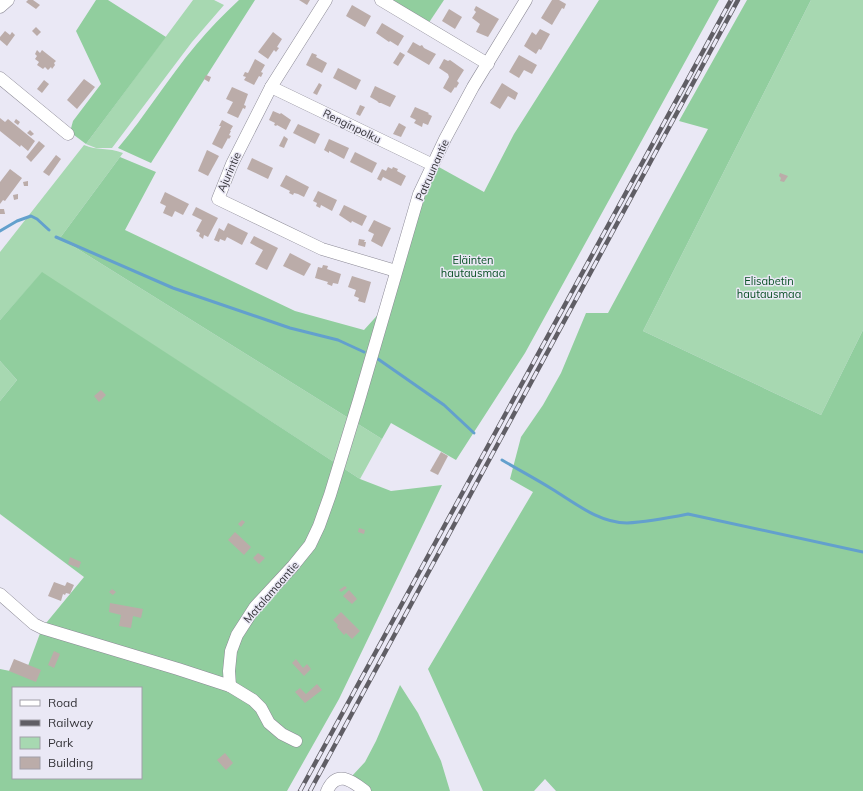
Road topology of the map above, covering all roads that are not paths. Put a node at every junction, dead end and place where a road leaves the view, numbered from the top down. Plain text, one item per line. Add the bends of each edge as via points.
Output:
1 (8, 0) edge
2 (326, 0) edge
3 (382, 0) edge
4 (526, 0) edge
5 (0, 7) edge
6 (488, 64) junction
7 (0, 78) edge
8 (271, 87) junction
9 (68, 134) dead end
10 (433, 165) junction
11 (396, 271) junction
12 (359, 400) joint
13 (0, 594) edge
14 (230, 686) junction
15 (296, 741) dead end
16 (327, 791) edge
17 (365, 791) edge

1 - 5 street
2 - 8 street, Ajurintie
3 - 6 street
4 - 6 street, Patruunantie
6 - 10 street, Patruunantie
7 - 9 street
8 - 10 street, Renginpolku
8 - 11 street, Ajurintie via 232,164 218,198 322,249
10 - 11 street, Patruunantie via 419,194
11 - 12 street, Patruunantie
12 - 14 street, Matalamaantie via 319,526 310,545 255,607 237,635 231,651
13 - 14 street via 42,628
14 - 15 street via 253,700 269,723
16 - 17 street via 337,780 345,778

